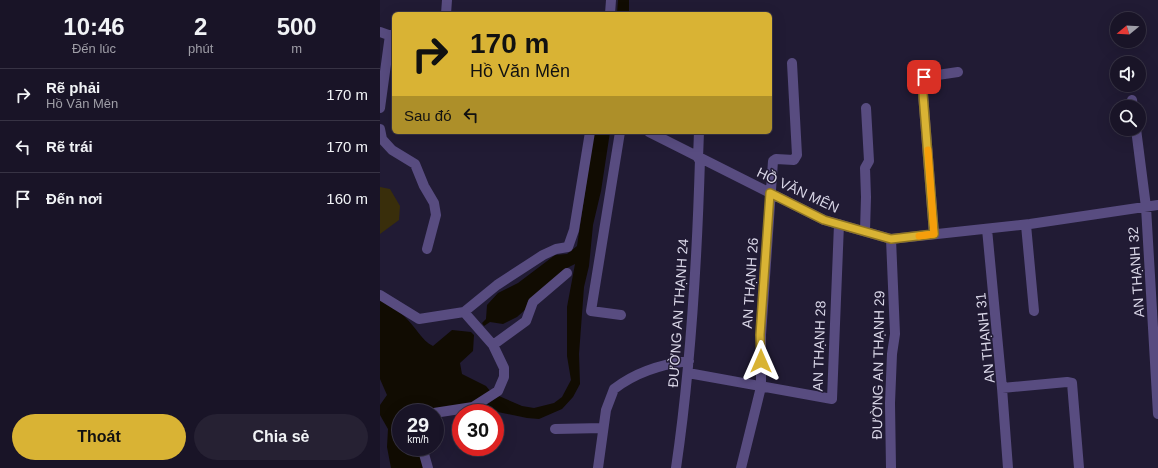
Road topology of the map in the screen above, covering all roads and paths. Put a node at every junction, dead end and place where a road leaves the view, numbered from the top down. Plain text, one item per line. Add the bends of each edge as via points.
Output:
1 (447, 0) edge
2 (611, 0) edge
3 (446, 12) edge
4 (610, 12) edge
5 (380, 32) edge
6 (392, 36) edge
7 (792, 63) dead end
8 (958, 72) dead end
9 (380, 108) edge
10 (866, 108) dead end
11 (380, 129) edge
12 (590, 134) edge
13 (620, 134) edge
14 (653, 134) edge
15 (699, 134) edge
16 (1137, 136) edge
17 (699, 158) junction
18 (770, 193) junction
19 (1158, 205) edge
20 (1146, 207) junction
21 (839, 224) junction
22 (1026, 225) junction
23 (987, 229) junction
24 (864, 231) junction
25 (934, 234) junction
26 (891, 239) junction
27 (427, 249) dead end
28 (567, 273) dead end
29 (380, 295) edge
30 (1034, 311) dead end
31 (464, 312) junction
32 (621, 315) dead end
33 (493, 345) junction
34 (689, 361) junction
35 (688, 373) junction
36 (761, 387) junction
37 (1002, 388) junction
38 (444, 411) edge
39 (1158, 414) edge
40 (603, 428) junction
41 (555, 429) dead end
42 (425, 456) edge
43 (428, 468) edge
44 (598, 468) edge
45 (676, 468) edge
46 (740, 468) edge
47 (891, 468) edge
48 (1008, 468) edge
49 (1080, 468) edge

1 - 3 street
2 - 4 street
5 - 6 street
6 - 9 street
7 - 18 street, AN THẠNH 26 via 797,155 794,160 773,161
8 - 25 street via 924,77 922,81
10 - 24 street via 869,161 864,168
11 - 27 street via 382,139 392,150 415,164 434,203 436,215
12 - 31 street via 574,230 568,247 556,248 543,255 497,284
13 - 32 street via 591,312
14 - 17 street, HỒ VĂN MÊN
15 - 17 street, ĐƯỜNG AN THẠNH 24
16 - 20 street, AN THẠNH 32
17 - 18 street, HỒ VĂN MÊN
17 - 34 street, ĐƯỜNG AN THẠNH 24 via 697,263
18 - 21 street, HỒ VĂN MÊN via 824,220
18 - 36 street, AN THẠNH 26 via 760,335
19 - 20 street, HỒ VĂN MÊN
20 - 22 street, HỒ VĂN MÊN
20 - 39 street, AN THẠNH 32
21 - 24 street, HỒ VĂN MÊN
21 - 36 street, AN THẠNH 28 via 832,399
22 - 23 street, HỒ VĂN MÊN
22 - 30 street
23 - 25 street, HỒ VĂN MÊN
23 - 37 street, AN THẠNH 31
24 - 26 street, HỒ VĂN MÊN
25 - 26 street, HỒ VĂN MÊN
26 - 47 street, ĐƯỜNG AN THẠNH 29 via 895,334 890,403
28 - 33 street via 534,302 526,320
29 - 31 street via 419,319
31 - 33 street
33 - 38 street via 504,368 504,377 498,391 472,407
34 - 35 street, ĐƯỜNG AN THẠNH 24
34 - 40 street via 664,364 614,389
35 - 36 street
35 - 45 street, ĐƯỜNG AN THẠNH 24
36 - 46 street, AN THẠNH 26
37 - 48 street
37 - 49 street, AN THẠNH 31 via 1067,382 1072,384
40 - 41 street
40 - 44 street
42 - 43 street

